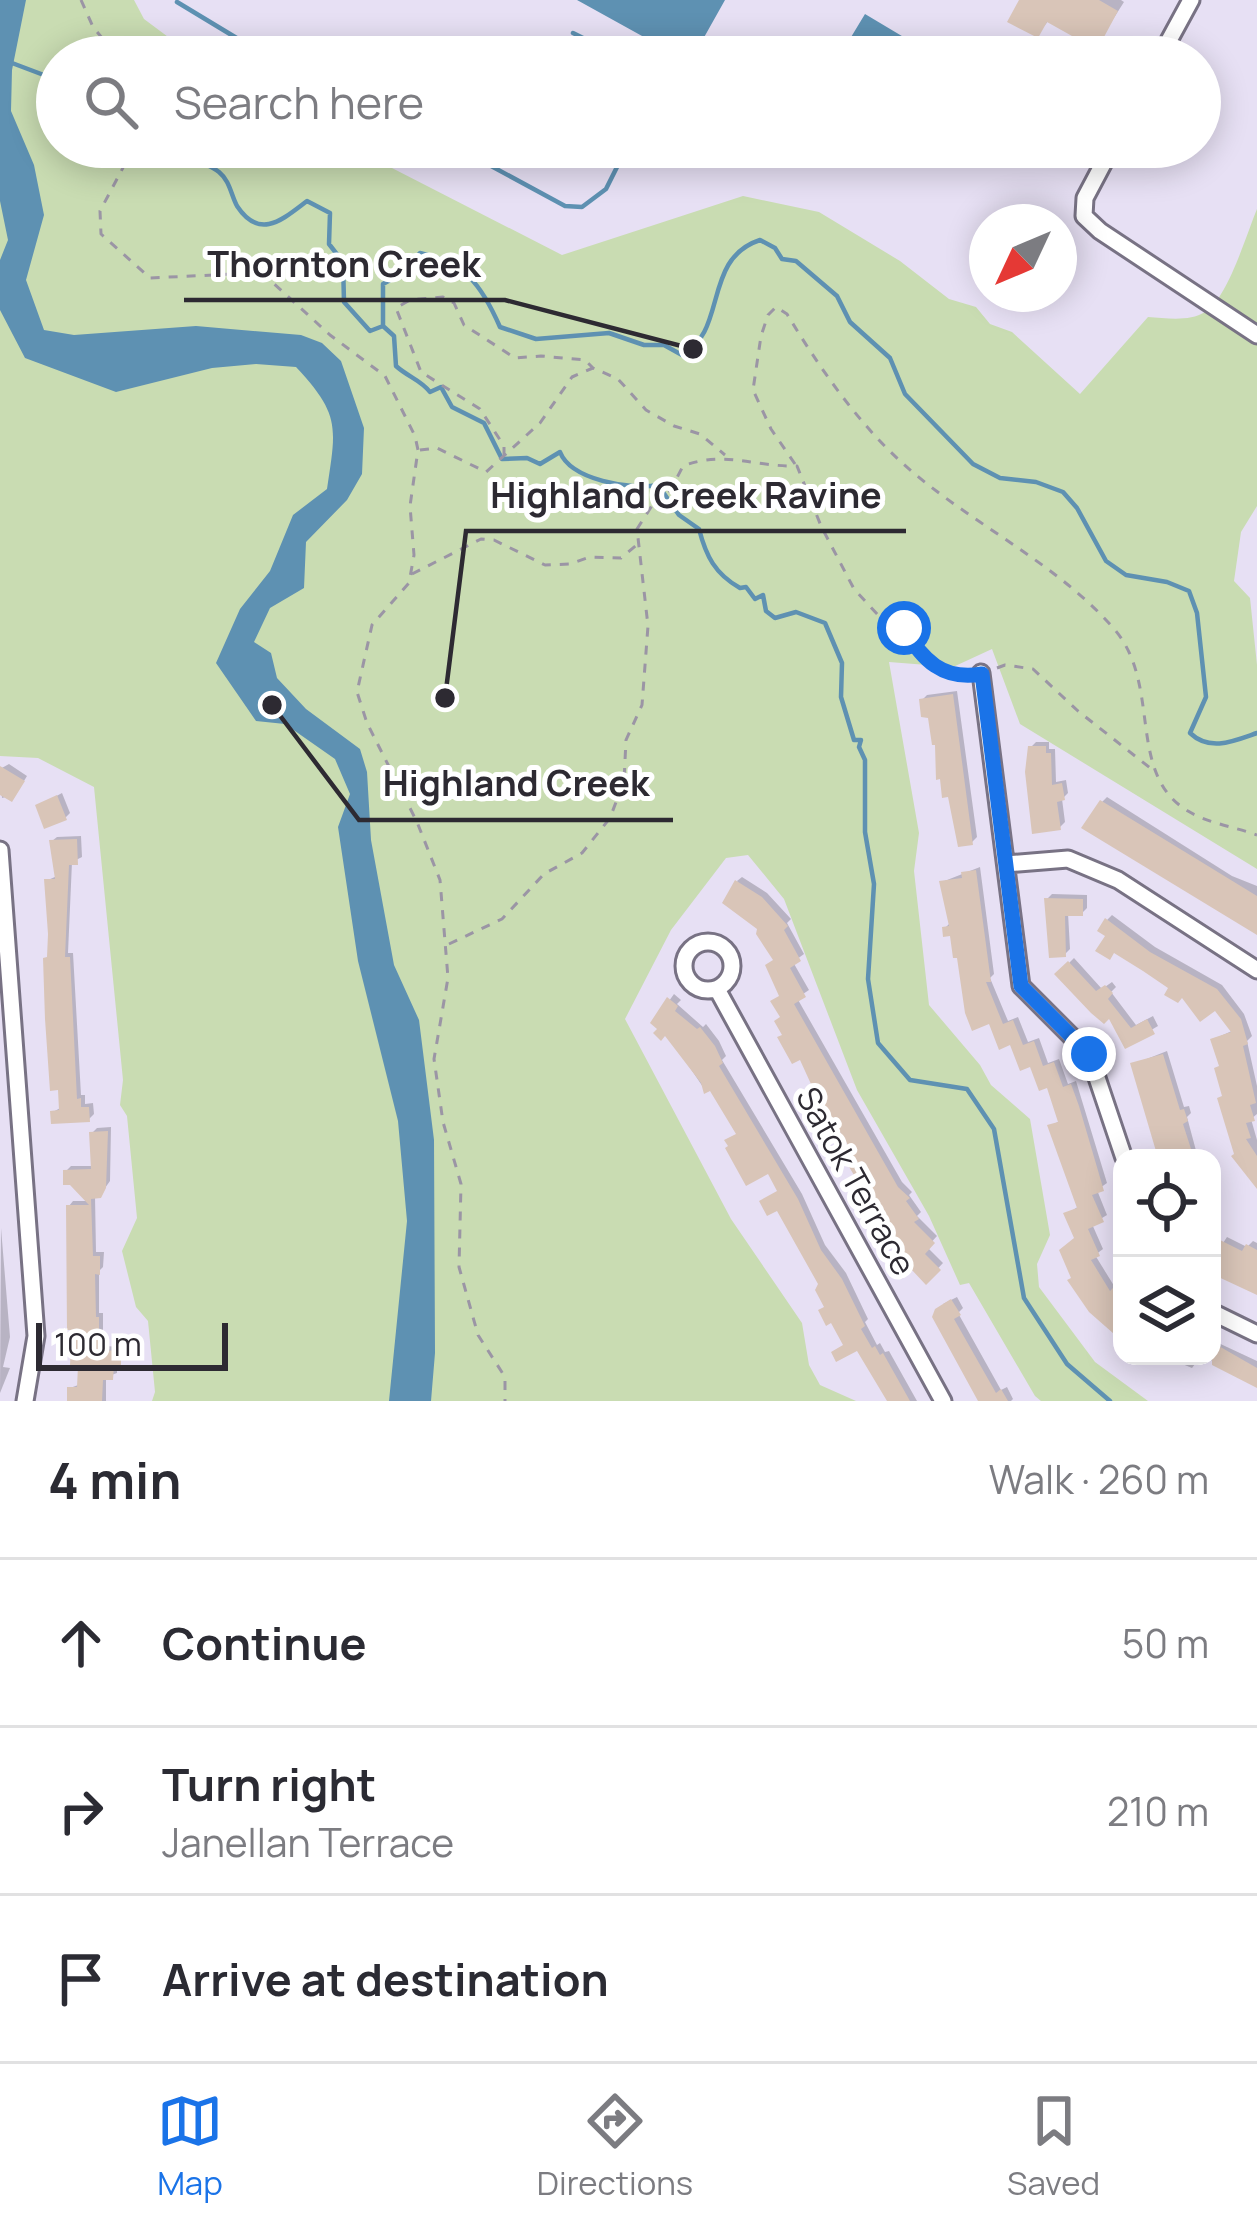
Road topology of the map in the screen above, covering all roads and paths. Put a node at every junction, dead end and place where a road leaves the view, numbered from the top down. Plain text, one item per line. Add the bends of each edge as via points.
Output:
1 (81, 0) edge
2 (1191, 0) edge
3 (100, 36) edge
4 (1171, 36) edge
5 (123, 168) edge
6 (1101, 168) edge
7 (1257, 335) edge
8 (593, 368) junction
9 (418, 450) junction
10 (504, 456) junction
11 (726, 456) junction
12 (796, 466) junction
13 (639, 543) junction
14 (410, 574) junction
15 (982, 674) junction
16 (1154, 771) junction
17 (1257, 835) edge
18 (0, 850) edge
19 (1006, 864) junction
20 (448, 945) junction
21 (1257, 970) edge
22 (717, 989) dead end
23 (1121, 1149) edge
24 (1221, 1316) edge
25 (1257, 1334) edge
26 (26, 1401) edge
27 (505, 1401) edge
28 (943, 1401) edge

1 - 3 path
2 - 4 street
5 - 9 path via 100,211 100,233 150,278 234,274 279,286 385,376
6 - 7 street via 1084,216
8 - 10 path via 572,377
8 - 10 path via 585,360 515,358 464,325 443,297 396,308 421,372 480,409
8 - 11 path
9 - 10 path via 437,448 486,472
9 - 14 path
11 - 12 path
11 - 13 path via 683,466 637,529
12 - 15 path via 854,589 904,628 930,664 962,677
12 - 16 path via 753,390 761,336 776,307 899,460 1111,625 1141,679
13 - 14 path via 621,558 545,566 481,539
13 - 20 path via 649,626 642,705 610,818 582,853 544,874 502,919
14 - 20 path via 372,625 357,692 437,868
15 - 16 path via 1005,665 1033,669
15 - 19 street
16 - 17 path via 1189,812
18 - 26 street via 36,1336
19 - 21 street via 1068,859 1118,880
19 - 23 street via 1021,986 1089,1054
20 - 27 path via 434,1059 461,1184 458,1267 478,1335 505,1377
22 - 28 street, Satok Terrace
24 - 25 street

